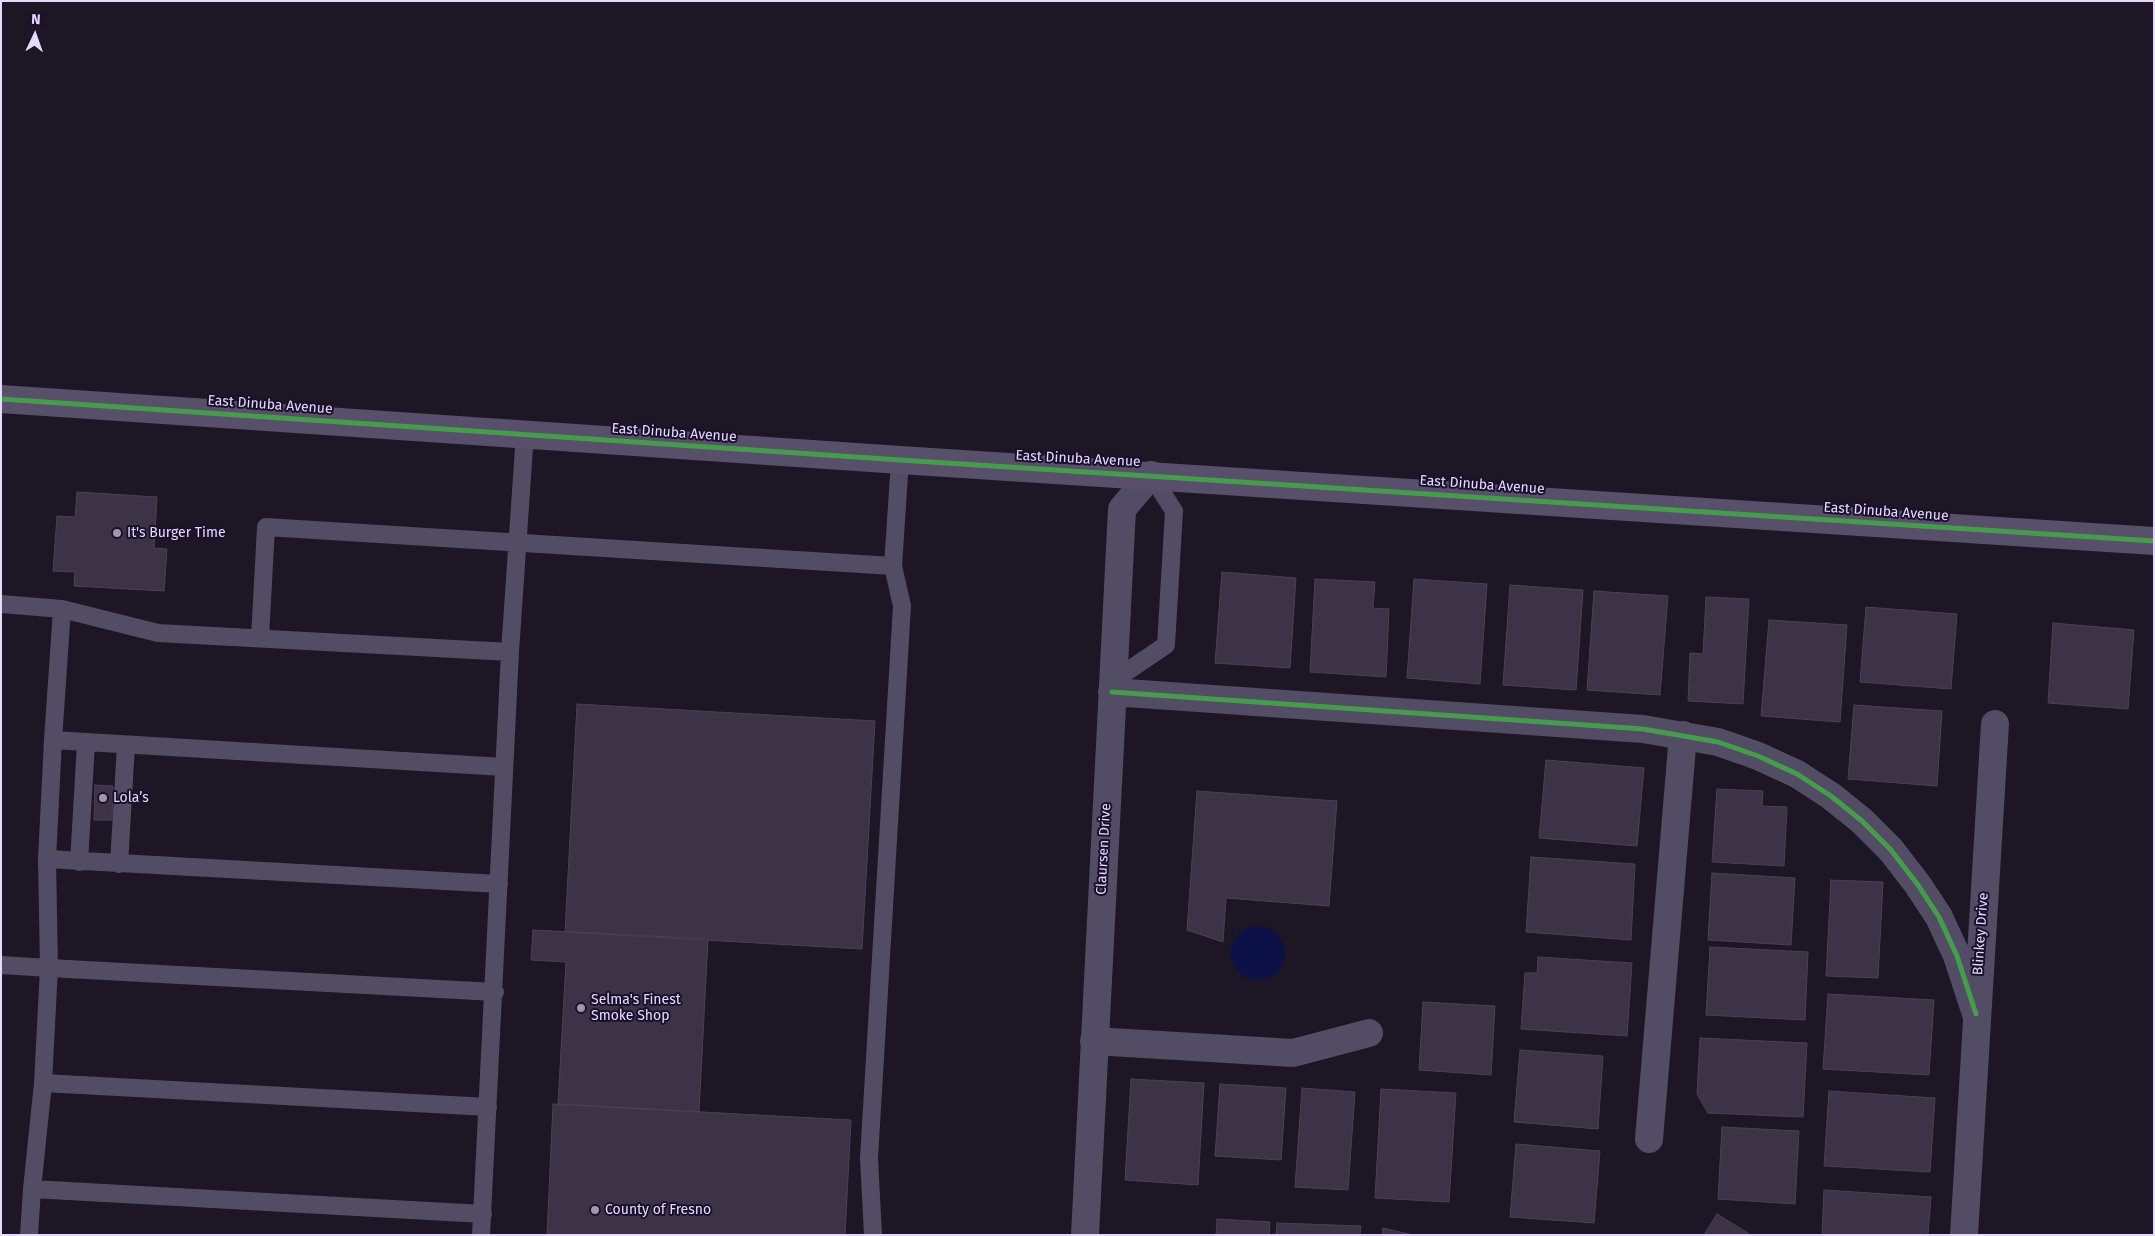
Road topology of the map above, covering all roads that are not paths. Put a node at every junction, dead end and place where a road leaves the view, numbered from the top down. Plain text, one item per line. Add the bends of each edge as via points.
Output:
1 (1, 399) edge
2 (525, 433) junction
3 (900, 460) junction
4 (1151, 475) junction
5 (2154, 541) edge
6 (518, 543) junction
7 (893, 566) junction
8 (1, 604) edge
9 (62, 608) junction
10 (260, 638) junction
11 (510, 652) junction
12 (1112, 687) junction
13 (1995, 724) dead end
14 (1683, 735) junction
15 (53, 740) junction
16 (86, 743) junction
17 (126, 745) junction
18 (504, 767) junction
19 (47, 859) junction
20 (79, 862) junction
21 (119, 864) junction
22 (499, 884) junction
23 (1, 965) edge
24 (49, 968) junction
25 (495, 992) junction
26 (1976, 1014) junction
27 (1369, 1033) dead end
28 (1094, 1041) junction
29 (43, 1083) junction
30 (488, 1107) junction
31 (1649, 1139) dead end
32 (32, 1189) junction
33 (483, 1214) junction
34 (29, 1235) edge
35 (481, 1235) edge
36 (873, 1235) edge
37 (1085, 1235) edge
38 (1964, 1235) edge

1 - 2 street, East Dinuba Avenue
2 - 3 street, East Dinuba Avenue
2 - 6 lane
3 - 4 street, East Dinuba Avenue
3 - 7 lane
4 - 5 street, East Dinuba Avenue
4 - 12 street, Claursen Drive via 1122,509
4 - 12 lane via 1174,511 1166,645
6 - 7 lane
6 - 10 lane via 266,527
6 - 11 lane
7 - 36 lane via 902,606 869,1158
8 - 9 lane
9 - 10 lane via 158,634
9 - 15 lane
10 - 11 lane
11 - 18 lane
12 - 14 street via 1643,729
12 - 28 street, Claursen Drive
13 - 26 street, Blinkey Drive
14 - 26 street via 1726,745 1797,774 1862,821 1891,850 1939,918 1957,956
14 - 31 street
15 - 16 lane
15 - 19 lane
16 - 17 lane
16 - 20 lane
17 - 18 lane
17 - 21 lane
18 - 22 lane
19 - 20 lane
19 - 24 lane
20 - 21 lane
21 - 22 lane
22 - 25 lane
23 - 24 lane
24 - 25 lane
24 - 29 lane
25 - 30 lane
26 - 38 street, Blinkey Drive
27 - 28 street via 1294,1053
28 - 37 street, Claursen Drive
29 - 30 lane
29 - 32 lane
30 - 33 lane
32 - 33 lane
32 - 34 lane
33 - 35 lane

